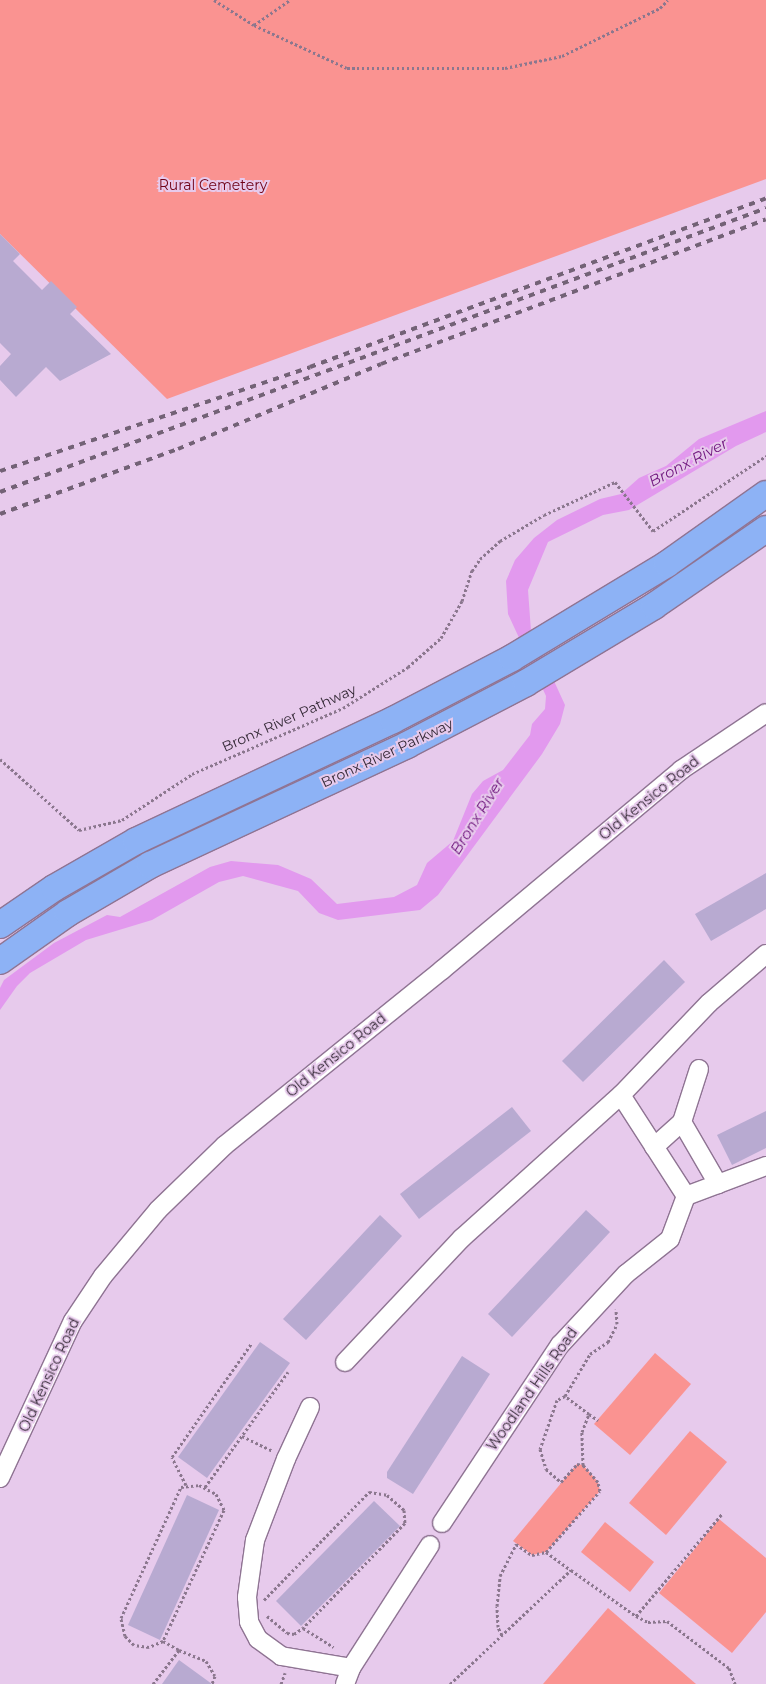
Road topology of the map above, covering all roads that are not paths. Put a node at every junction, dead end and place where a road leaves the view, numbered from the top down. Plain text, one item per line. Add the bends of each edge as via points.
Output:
1 (766, 494) edge
2 (766, 529) edge
3 (766, 713) edge
4 (0, 925) edge
5 (766, 954) edge
6 (0, 961) edge
7 (699, 1069) dead end
8 (621, 1095) junction
9 (682, 1122) junction
10 (654, 1147) junction
11 (766, 1166) edge
12 (718, 1184) junction
13 (686, 1196) junction
14 (345, 1362) dead end
15 (310, 1407) dead end
16 (0, 1478) edge
17 (442, 1523) dead end
18 (430, 1545) dead end
19 (350, 1671) edge

1 - 4 highway, Bronx River Parkway via 673,559 512,658 394,720 136,841 54,888
2 - 6 highway, Bronx River Parkway via 654,606 526,683 407,745 157,862 68,913
3 - 16 street, Old Kensico Road via 681,770 442,970 224,1145 158,1210 103,1276 73,1321
5 - 8 street via 710,1003
7 - 9 street
8 - 10 street
8 - 14 street via 462,1238
9 - 10 street
9 - 12 street
10 - 13 street
11 - 12 street
12 - 13 street
13 - 17 street, Woodland Hills Road via 670,1239 604,1295 560,1345
15 - 19 street via 255,1540 247,1597 249,1622 258,1639 281,1656
18 - 19 street

